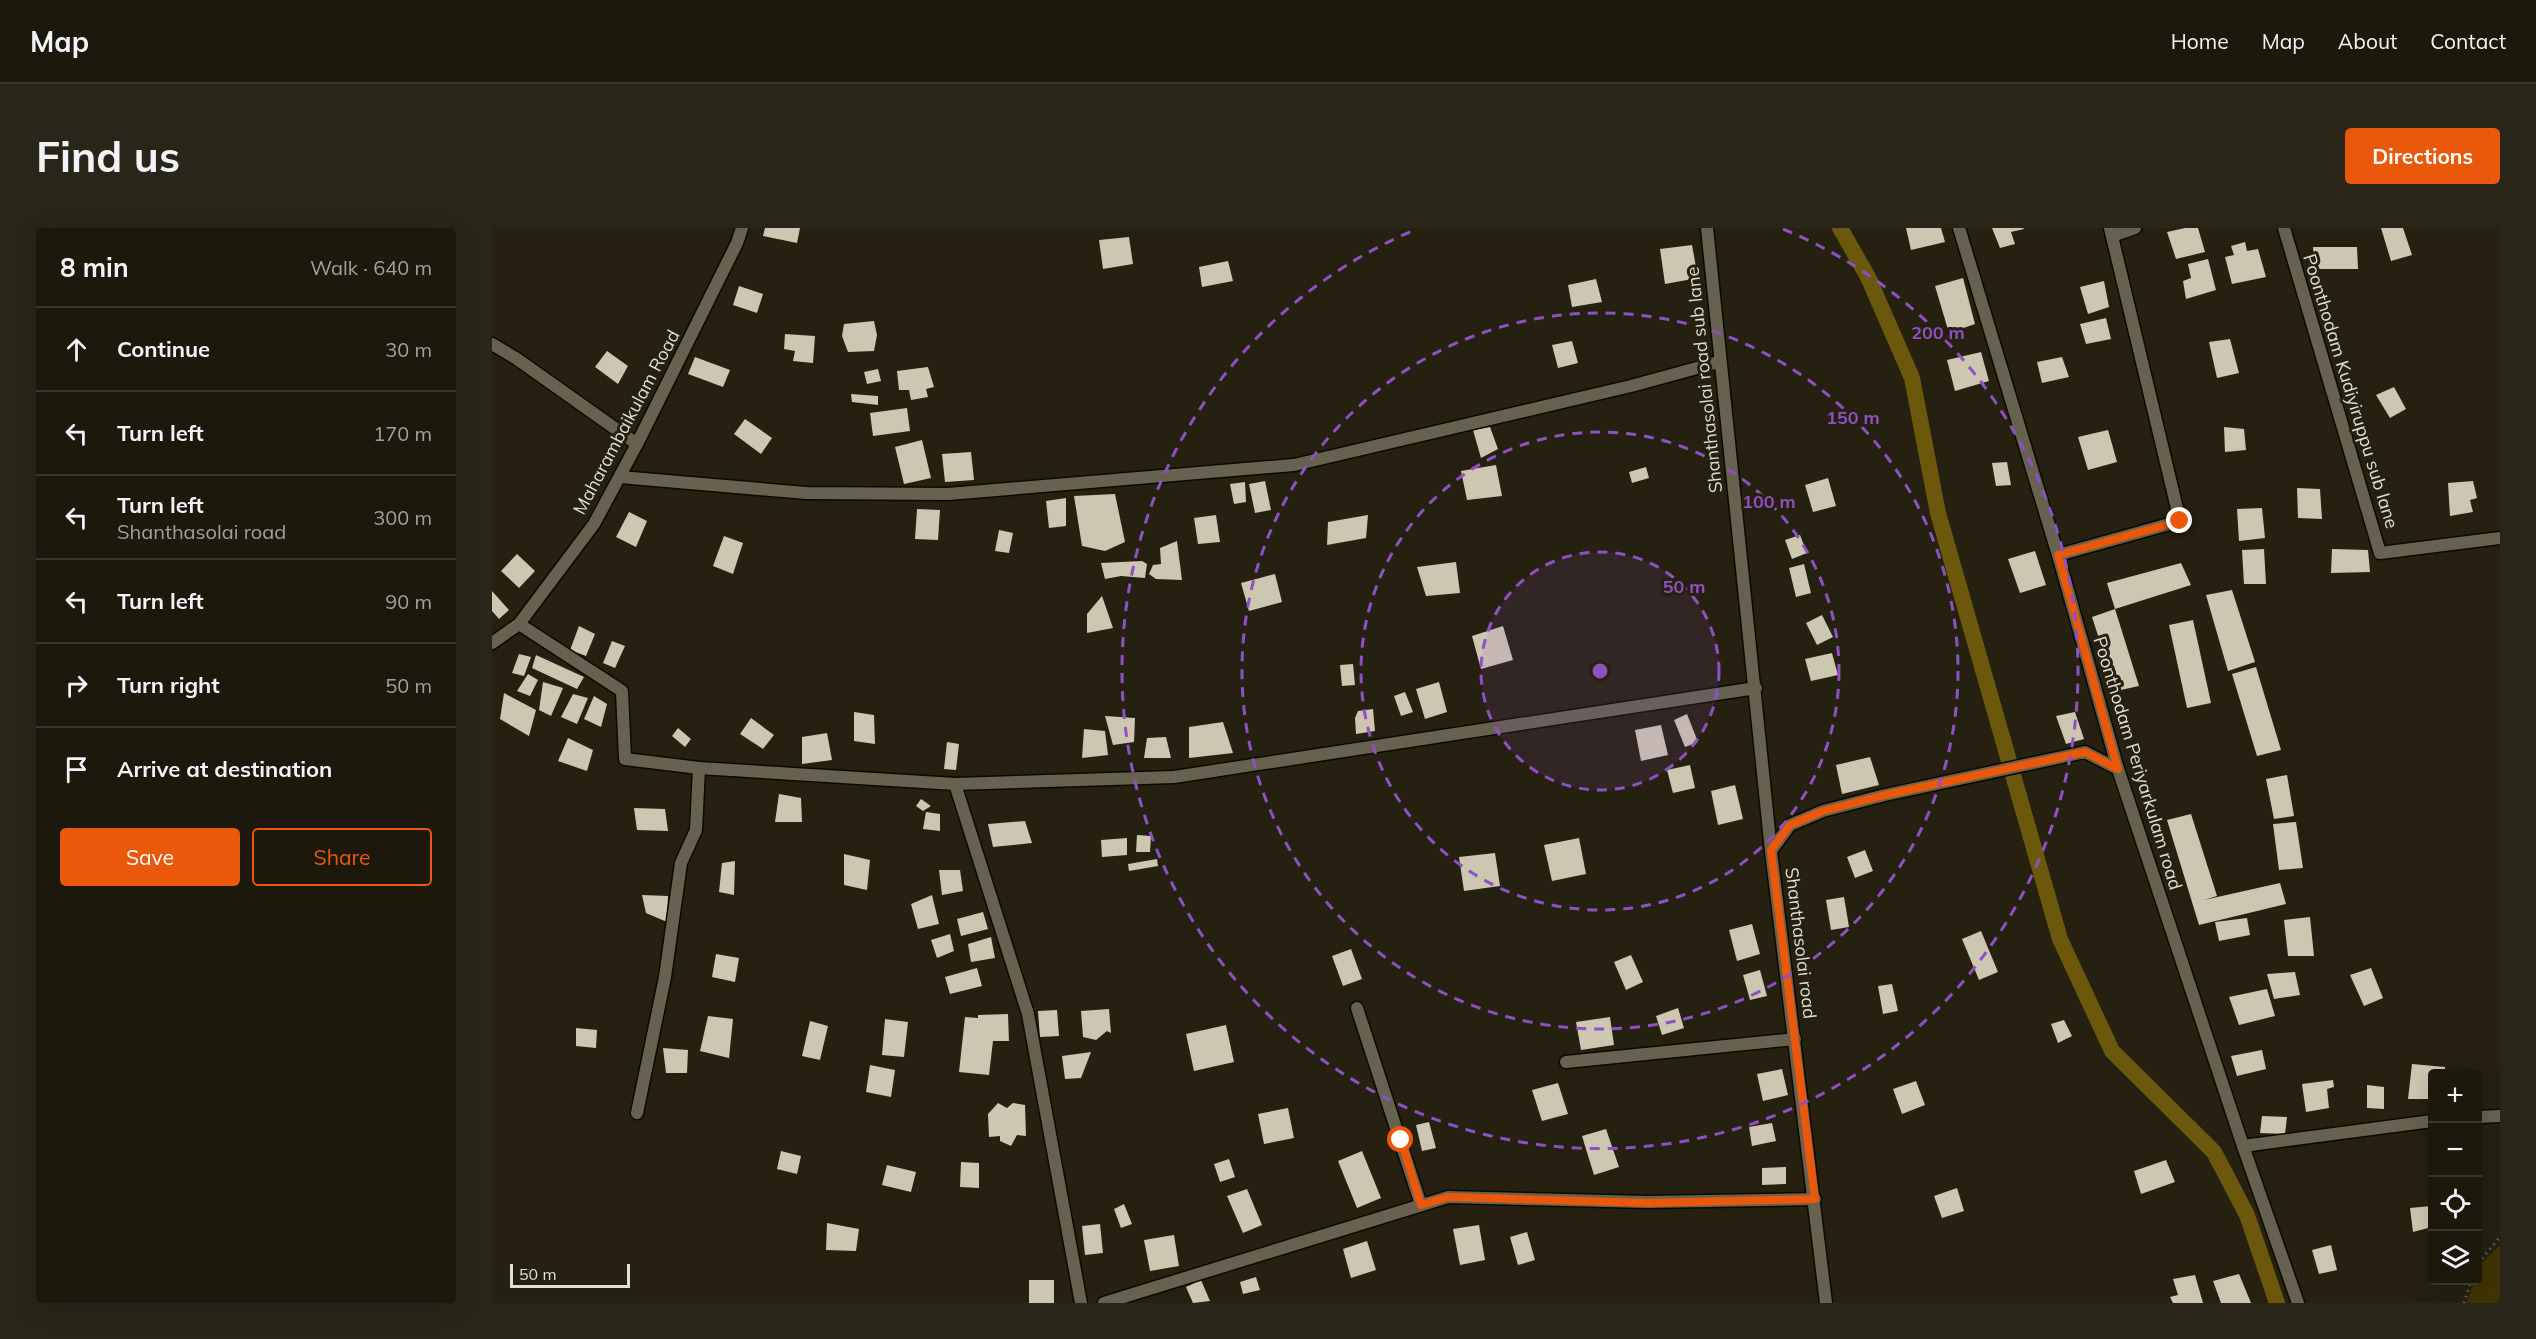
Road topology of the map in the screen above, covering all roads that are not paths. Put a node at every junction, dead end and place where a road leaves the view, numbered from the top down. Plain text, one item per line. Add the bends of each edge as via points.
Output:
1 (742, 228) edge
2 (1707, 228) edge
3 (1959, 228) edge
4 (2135, 228) edge
5 (2284, 228) edge
6 (2111, 232) edge
7 (492, 344) edge
8 (1719, 362) junction
9 (637, 444) junction
10 (620, 477) junction
11 (2500, 538) edge
12 (2058, 555) junction
13 (519, 624) junction
14 (492, 643) edge
15 (1756, 687) junction
16 (699, 768) junction
17 (2118, 769) junction
18 (955, 783) junction
19 (1771, 850) junction
20 (1357, 1008) dead end
21 (1795, 1039) junction
22 (1566, 1062) dead end
23 (637, 1113) dead end
24 (2500, 1116) edge
25 (2482, 1117) edge
26 (2428, 1122) edge
27 (2243, 1146) junction
28 (1815, 1199) junction
29 (1421, 1205) junction
30 (1081, 1303) edge
31 (1104, 1303) edge
32 (1826, 1303) edge
33 (2298, 1303) edge

1 - 9 street, Maharambaikulam Road
2 - 8 street, Shanthasolai road sub lane
3 - 12 street, Poonthodam Periyarkulam road
4 - 6 street
5 - 11 street, Poonthodam Kudiyiruppu sub lane via 2380,553
6 - 12 street via 2180,521
7 - 9 street
8 - 10 street via 1294,465 948,494 806,493
8 - 15 street, Shanthasolai road sub lane
9 - 10 street, Maharambaikulam Road
10 - 13 street, Maharambaikulam Road via 594,524
12 - 17 street, Poonthodam Periyarkulam road
13 - 14 street, Maharambaikulam Road
13 - 16 street via 622,691 625,759
15 - 18 street via 1174,777
15 - 19 street, Shanthasolai road sub lane
16 - 18 street
16 - 23 street via 696,830 681,863 664,977
17 - 19 street, Shanthasolai road via 2085,752 2023,764 1823,811 1790,825
17 - 27 street, Poonthodam Periyarkulam road
18 - 30 street via 1028,1014
19 - 21 street, Shanthasolai road
20 - 29 street
21 - 22 street
21 - 28 street, Shanthasolai road
24 - 25 street
26 - 27 street
27 - 33 street, Poonthodam Periyarkulam road
28 - 29 street via 1648,1203 1448,1197
28 - 32 street, Shanthasolai road
29 - 31 street

